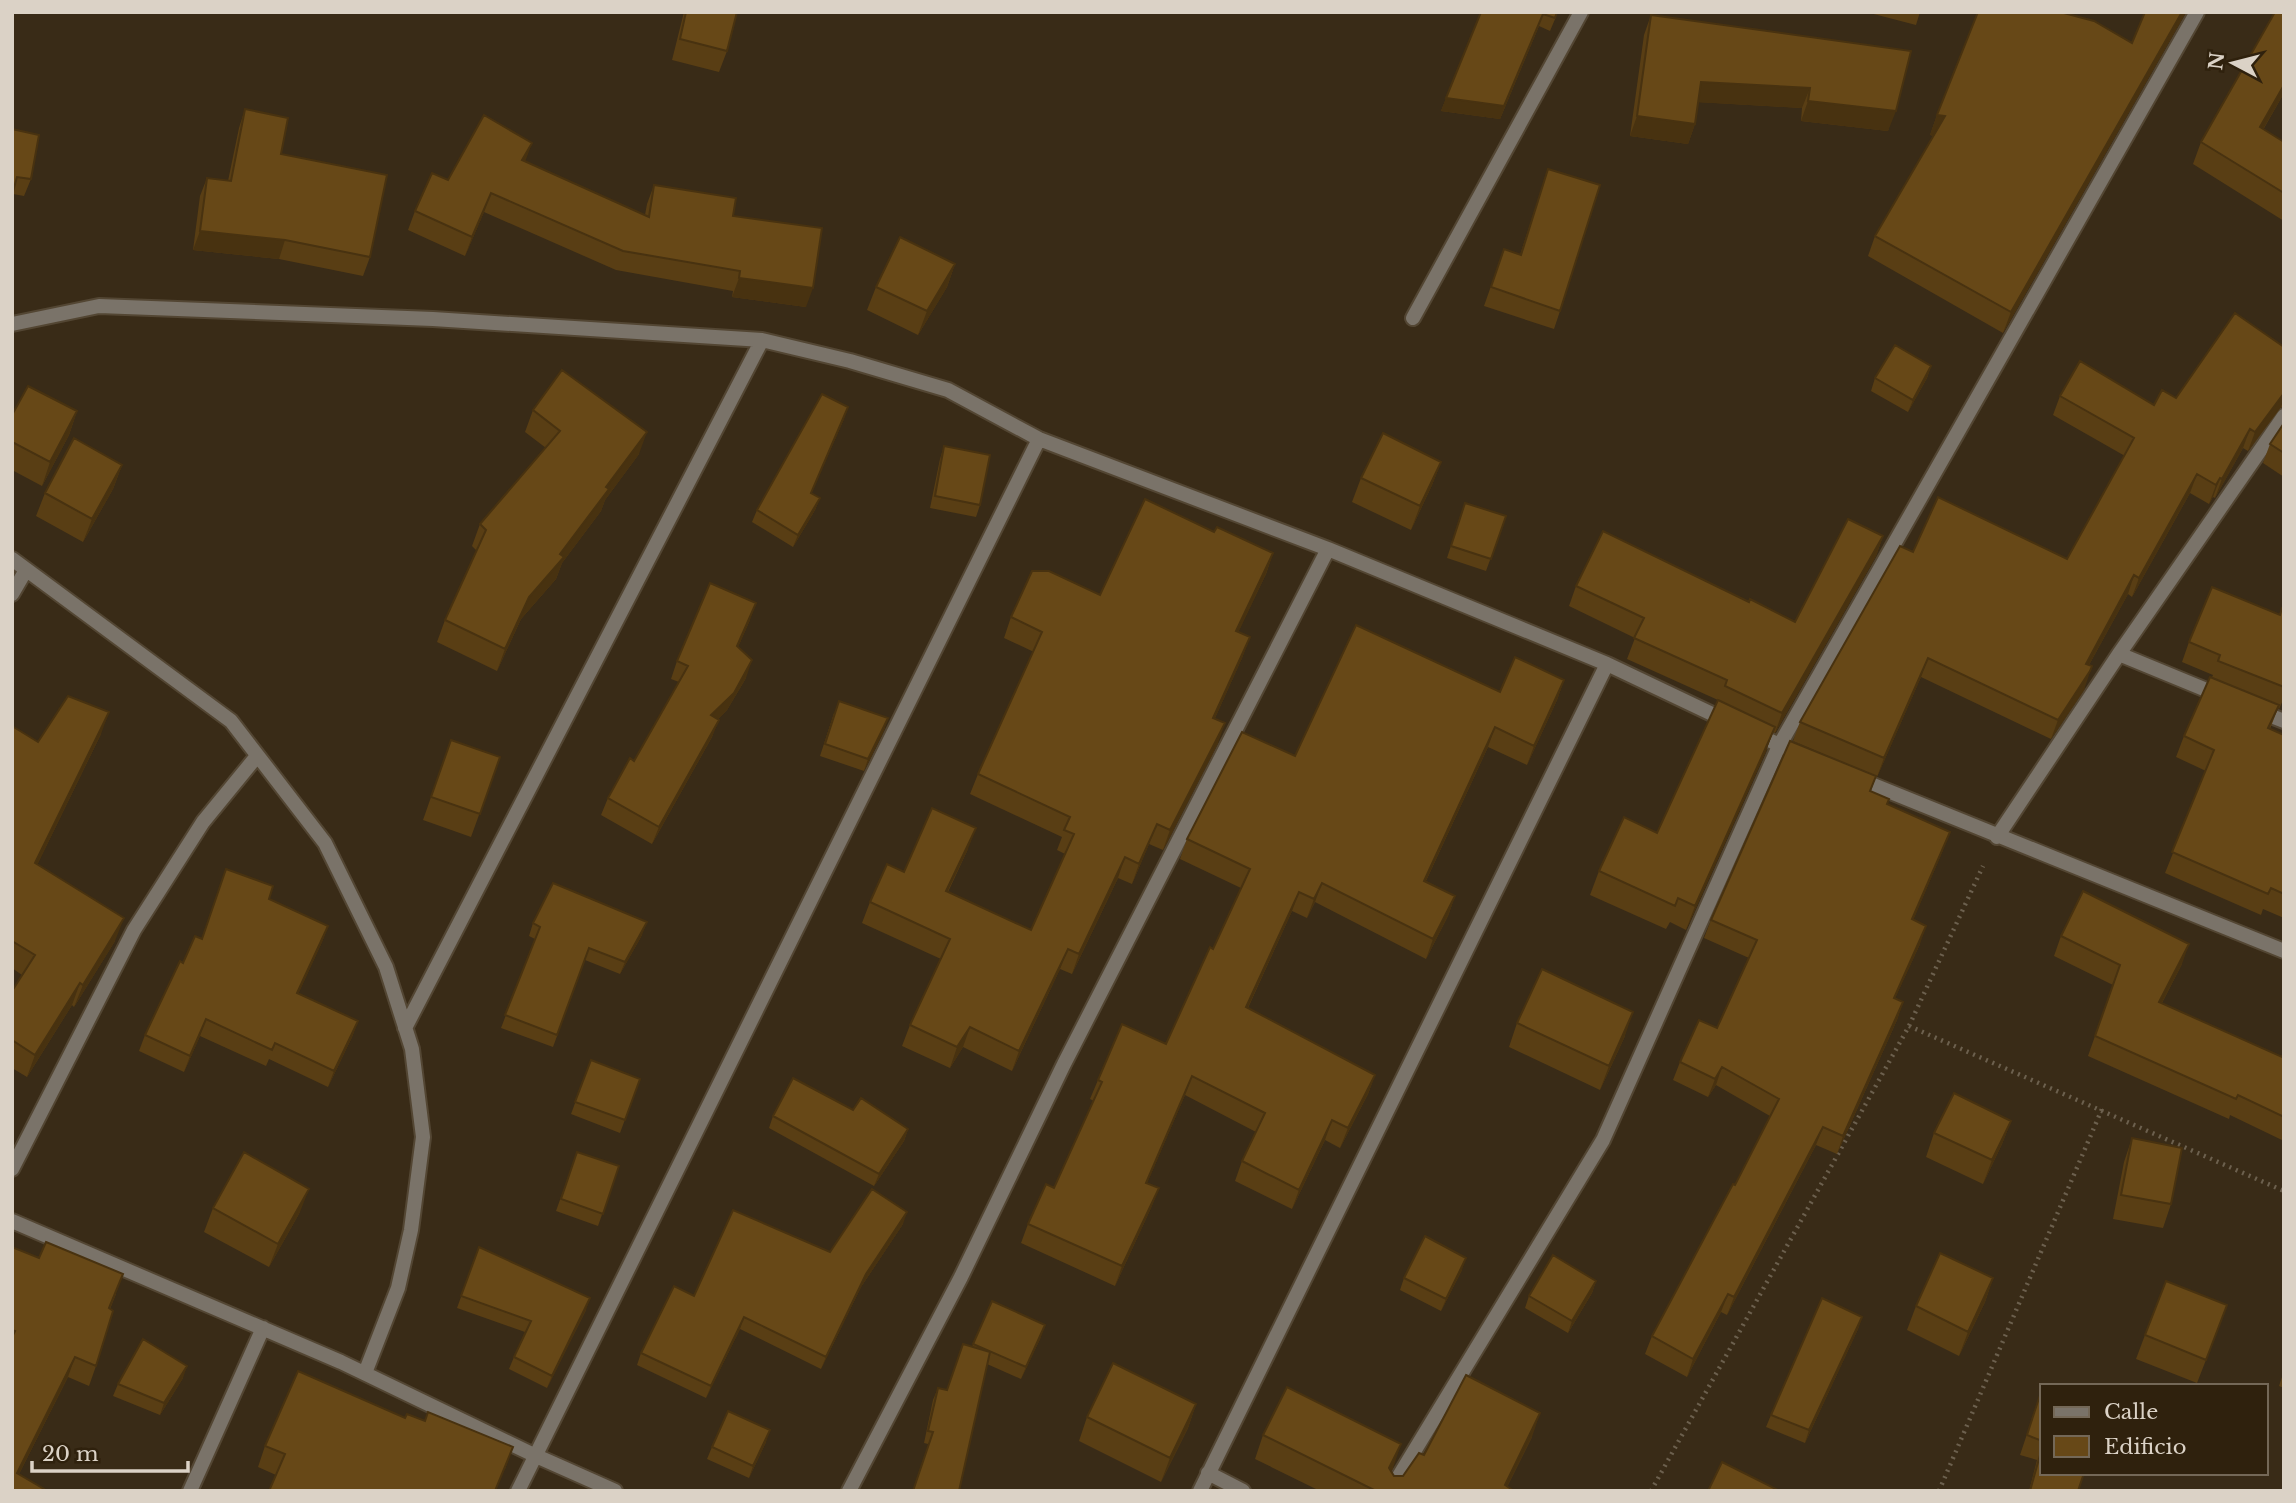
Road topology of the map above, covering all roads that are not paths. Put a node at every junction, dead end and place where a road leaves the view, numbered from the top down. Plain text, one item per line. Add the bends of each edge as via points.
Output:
1 (1581, 12) edge
2 (2197, 12) edge
3 (1413, 317) dead end
4 (12, 324) edge
5 (762, 341) junction
6 (2284, 416) edge
7 (1039, 439) junction
8 (1328, 549) junction
9 (12, 559) edge
10 (26, 570) junction
11 (12, 594) edge
12 (2119, 654) junction
13 (1607, 664) junction
14 (2284, 721) edge
15 (1779, 746) junction
16 (257, 756) junction
17 (1817, 762) edge
18 (1843, 772) edge
19 (1997, 836) junction
20 (2284, 951) edge
21 (405, 1028) junction
22 (12, 1169) edge
23 (12, 1222) edge
24 (263, 1328) junction
25 (365, 1373) junction
26 (534, 1455) junction
27 (1208, 1473) junction
28 (190, 1491) edge
29 (518, 1491) edge
30 (615, 1491) edge
31 (849, 1491) edge
32 (1200, 1491) edge
33 (1243, 1491) edge
34 (1390, 1491) edge

1 - 3 street
2 - 15 street
4 - 5 street via 99,306 433,319
5 - 7 street via 948,390
5 - 21 street
6 - 12 street
7 - 8 street
7 - 26 street
8 - 13 street
8 - 31 street
9 - 10 street
10 - 11 street
10 - 16 street via 231,721
12 - 14 street
12 - 19 street
13 - 15 street
13 - 27 street
15 - 17 street
15 - 34 street via 1602,1140
16 - 21 street via 326,843 386,967
16 - 22 street via 203,822 134,930
18 - 19 street
19 - 20 street
21 - 25 street via 423,1137 398,1287
23 - 24 street
24 - 25 street
24 - 28 street
25 - 26 street
26 - 29 street
26 - 30 street
27 - 32 street
27 - 33 street

